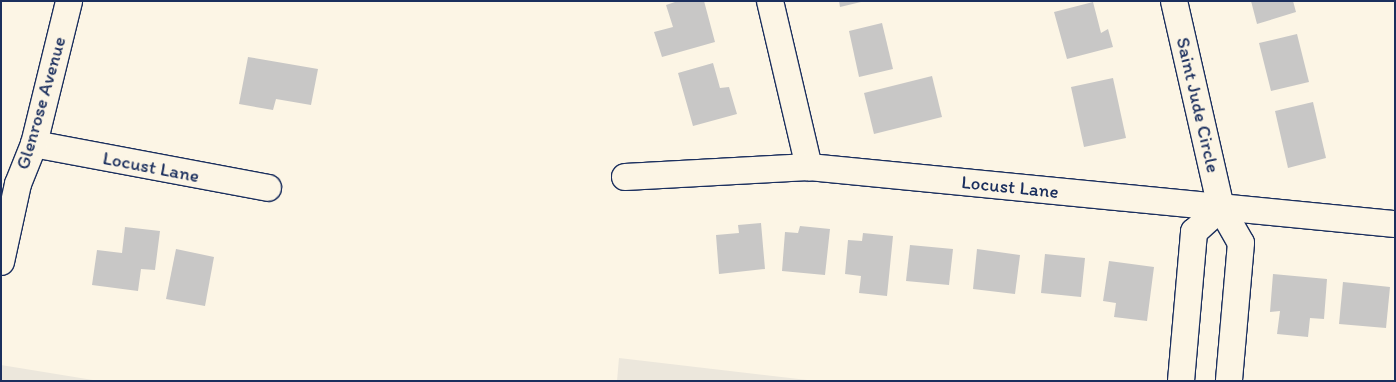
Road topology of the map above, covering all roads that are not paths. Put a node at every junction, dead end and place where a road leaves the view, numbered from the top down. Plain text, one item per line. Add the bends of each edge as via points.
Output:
1 (69, 1) edge
2 (770, 1) edge
3 (1174, 1) edge
4 (34, 144) junction
5 (809, 167) junction
6 (625, 177) dead end
7 (268, 188) dead end
8 (1222, 208) junction
9 (1395, 224) edge
10 (1, 262) edge
11 (1181, 381) edge
12 (1229, 381) edge

1 - 4 street, Glenrose Avenue
2 - 5 street
3 - 8 street, Saint Jude Circle
4 - 7 street, Locust Lane
4 - 10 street, Glenrose Avenue via 18,184
5 - 6 street, Locust Lane
5 - 8 street, Locust Lane
8 - 9 street, Locust Lane
8 - 11 street via 1194,232
8 - 12 street, Saint Jude Circle via 1241,244

